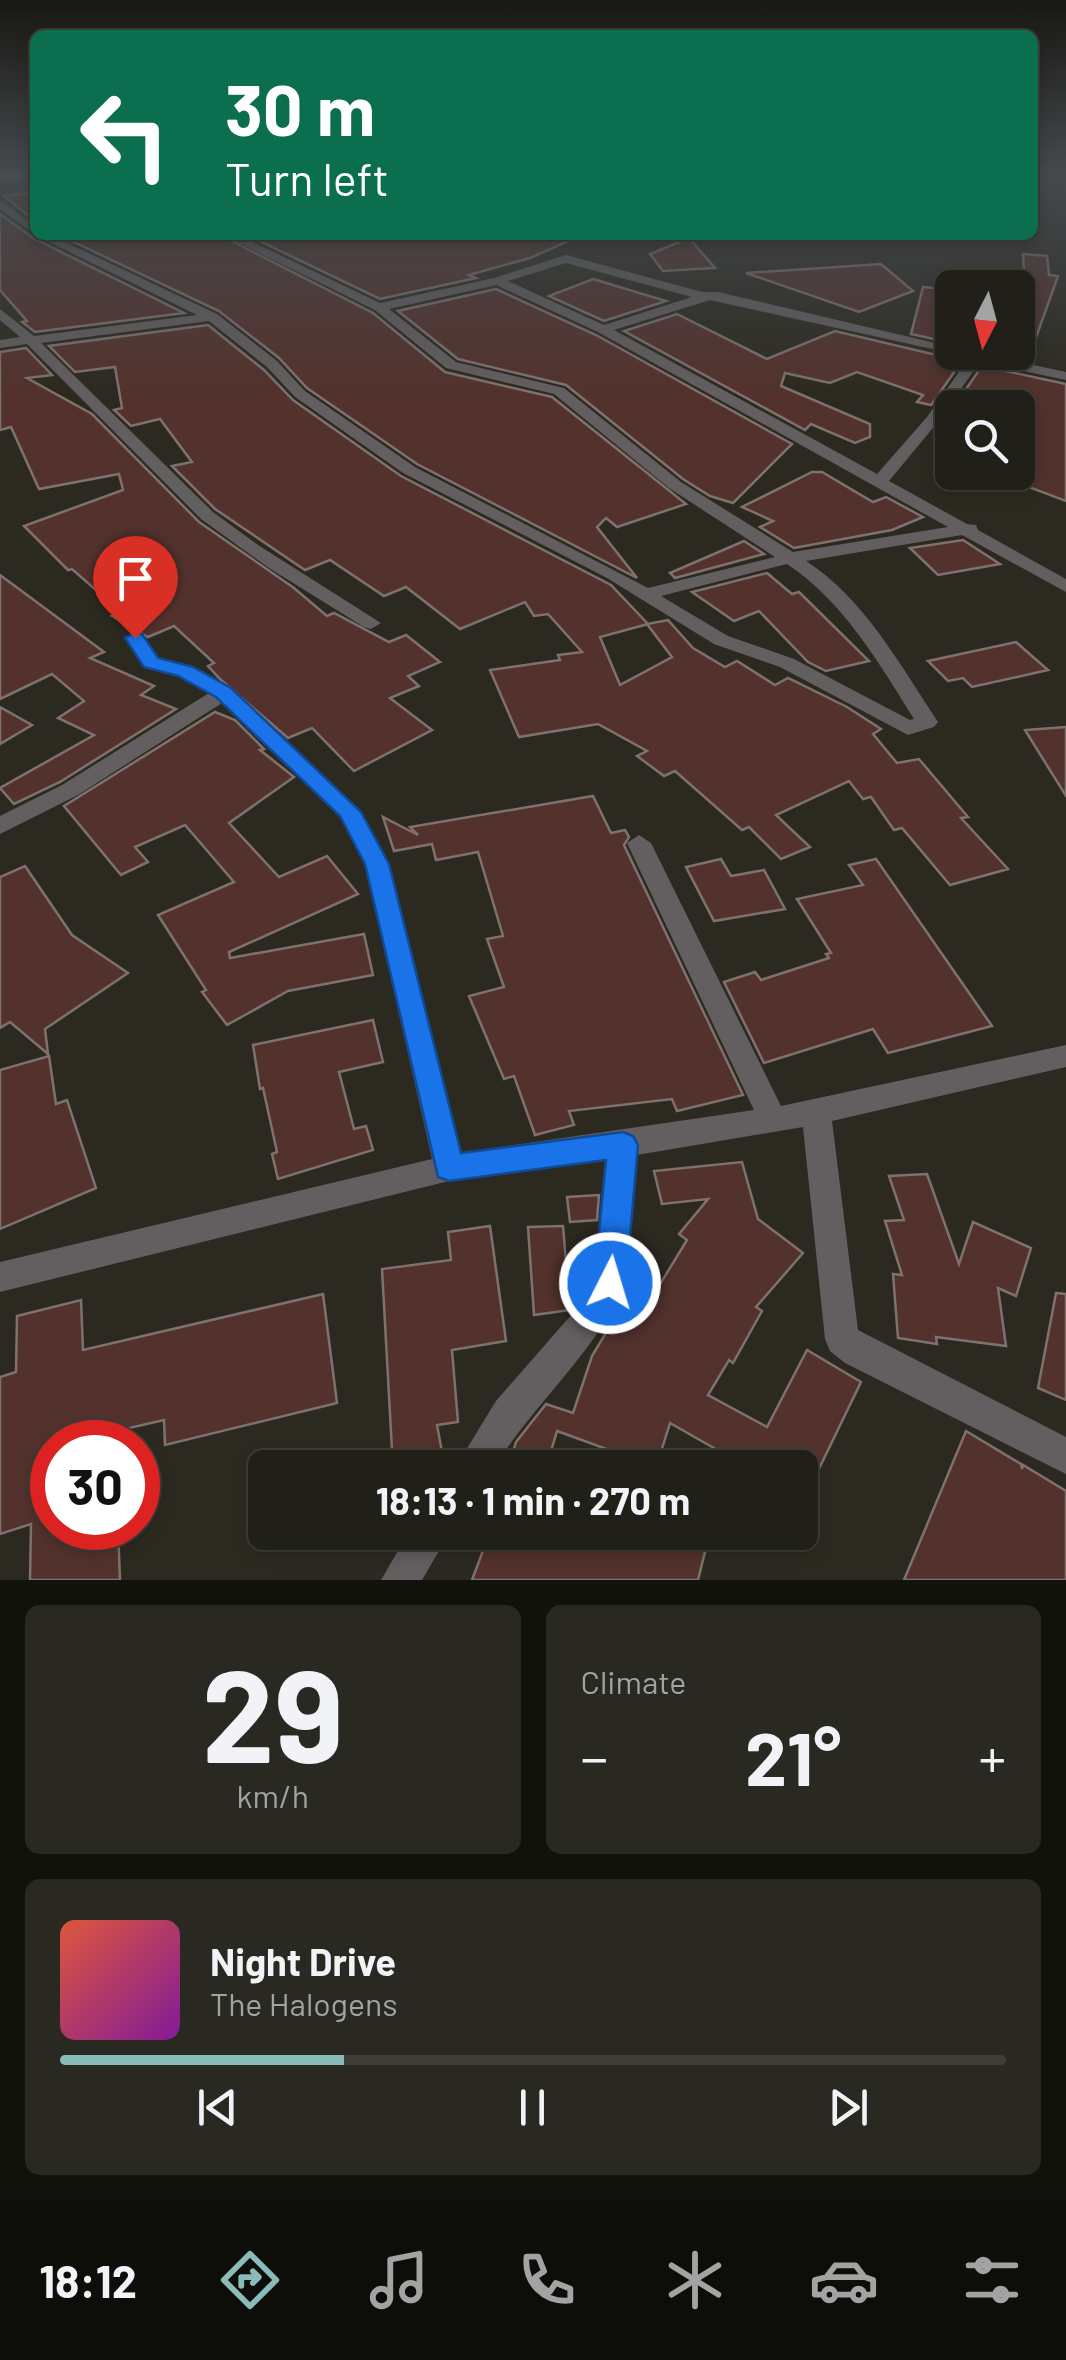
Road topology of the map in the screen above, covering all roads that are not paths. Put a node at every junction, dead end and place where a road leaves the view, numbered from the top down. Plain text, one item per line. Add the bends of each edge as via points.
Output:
1 (62, 245) edge
2 (249, 245) edge
3 (497, 281) junction
4 (709, 296) junction
5 (379, 307) junction
6 (0, 312) edge
7 (212, 317) junction
8 (602, 328) junction
9 (31, 338) junction
10 (0, 344) edge
11 (935, 348) edge
12 (967, 370) edge
13 (1035, 370) edge
14 (1066, 376) edge
15 (880, 481) junction
16 (970, 529) junction
17 (791, 558) junction
18 (1066, 586) edge
19 (645, 594) junction
20 (372, 623) dead end
21 (135, 638) dead end
22 (224, 693) junction
23 (0, 825) edge
24 (638, 843) dead end
25 (1066, 1056) edge
26 (816, 1112) junction
27 (772, 1118) junction
28 (623, 1145) junction
29 (449, 1168) junction
30 (0, 1277) edge
31 (485, 1450) edge
32 (1066, 1456) edge
33 (419, 1550) edge
34 (400, 1580) edge

1 - 7 street
2 - 5 street
3 - 4 street via 566,259
3 - 5 street
3 - 8 street
4 - 8 street
4 - 11 street
5 - 17 street via 451,366 559,391 675,485
6 - 9 street
7 - 9 street
7 - 19 street via 300,394 408,470
8 - 15 street
9 - 10 street
9 - 20 street via 189,500
12 - 15 street
13 - 14 street
15 - 16 street
16 - 17 street
16 - 18 street
17 - 19 street
17 - 19 street via 822,579 927,722 908,728 786,663 721,640
21 - 22 street via 151,662 186,671
22 - 23 street via 70,790
22 - 29 street via 350,812 377,864
24 - 27 street
25 - 26 street
26 - 27 street
26 - 32 street via 842,1339
27 - 28 street
28 - 29 street
28 - 31 street via 610,1283 591,1317
29 - 30 street
33 - 34 street

